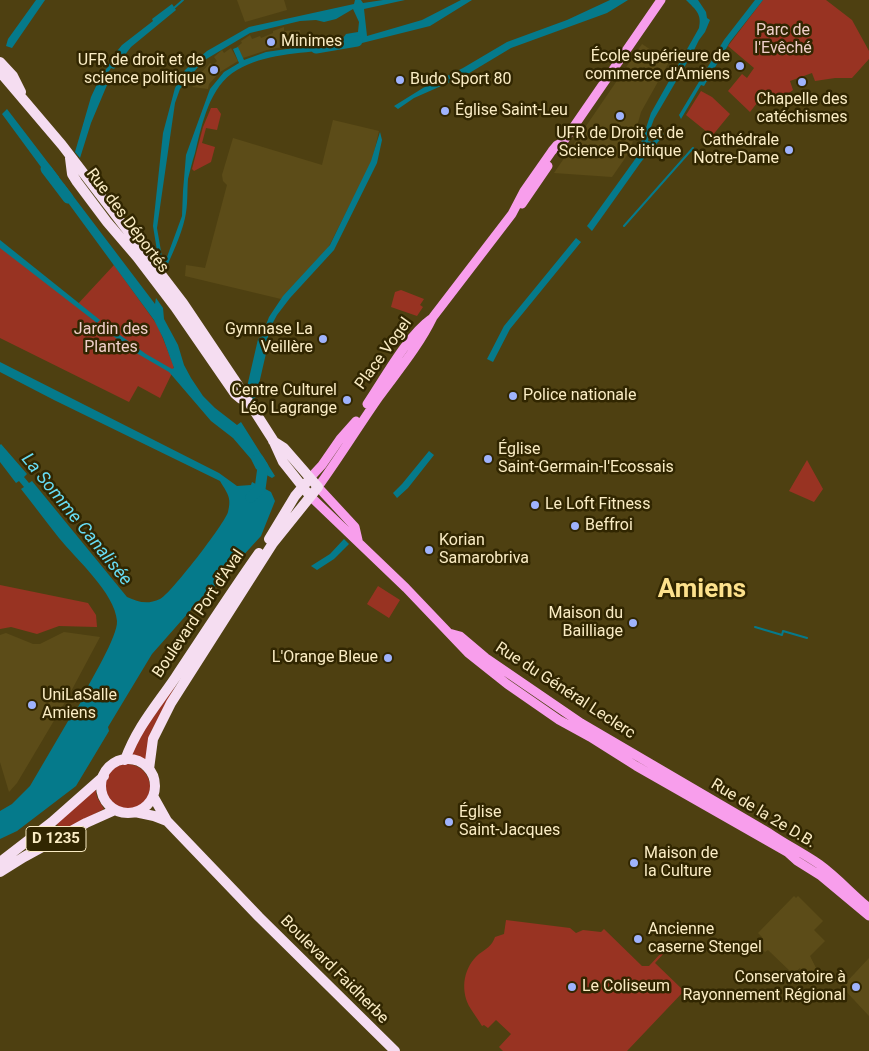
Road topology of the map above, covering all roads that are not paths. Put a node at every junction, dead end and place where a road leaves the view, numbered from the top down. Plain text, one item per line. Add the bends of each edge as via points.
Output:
1 (661, 0) edge
2 (0, 62) edge
3 (0, 72) edge
4 (23, 98) junction
5 (70, 156) junction
6 (172, 297) junction
7 (433, 317) junction
8 (272, 440) junction
9 (310, 478) junction
10 (302, 486) junction
11 (318, 487) junction
12 (310, 496) junction
13 (291, 502) junction
14 (300, 509) junction
15 (351, 530) junction
16 (125, 760) junction
17 (149, 769) junction
18 (104, 776) junction
19 (691, 792) joint
20 (153, 796) junction
21 (115, 810) junction
22 (135, 812) junction
23 (167, 821) junction
24 (0, 862) edge
25 (816, 868) junction
26 (0, 872) edge
27 (869, 908) edge
28 (869, 916) edge
29 (394, 1051) edge

1 - 7 main road via 561,144 552,151 512,214
2 - 4 main road, Rue des Déportés via 16,81
3 - 4 main road, Rue des Déportés
4 - 5 main road, Rue des Déportés
5 - 6 main road, Rue des Déportés via 168,285
5 - 6 main road, Rue des Déportés via 72,174 77,182
6 - 8 main road via 225,365
7 - 9 main road, Place Vogel via 410,340 362,414
7 - 11 main road, Place Vogel via 424,336
8 - 9 main road via 284,448
8 - 10 main road via 283,462
9 - 10 main road, Boulevard Port d'Aval
9 - 11 main road
10 - 12 main road
10 - 13 main road, Boulevard Port d'Aval
11 - 12 main road, Boulevard Port d'Aval
11 - 15 main road, Rue du Général Leclerc
12 - 14 main road, Boulevard Port d'Aval
12 - 15 main road, Rue du Général Leclerc
13 - 14 main road
13 - 16 main road, Boulevard Port d'Aval via 153,707
14 - 17 main road, Boulevard Port d'Aval via 273,543 171,703 153,739
15 - 19 main road, Rue du Général Leclerc via 458,638 468,653 507,684 548,714
16 - 17 main road via 138,761
16 - 18 main road via 114,763
17 - 20 main road via 154,780
18 - 21 main road via 104,798
18 - 24 main road, D 1235
19 - 25 main road, Rue de la 2e D.B. via 797,861
20 - 22 main road via 146,806
20 - 23 main road
21 - 22 main road
21 - 26 main road, D 1235
22 - 23 main road
23 - 29 main road, Boulevard Faidherbe
25 - 27 main road
25 - 28 main road

